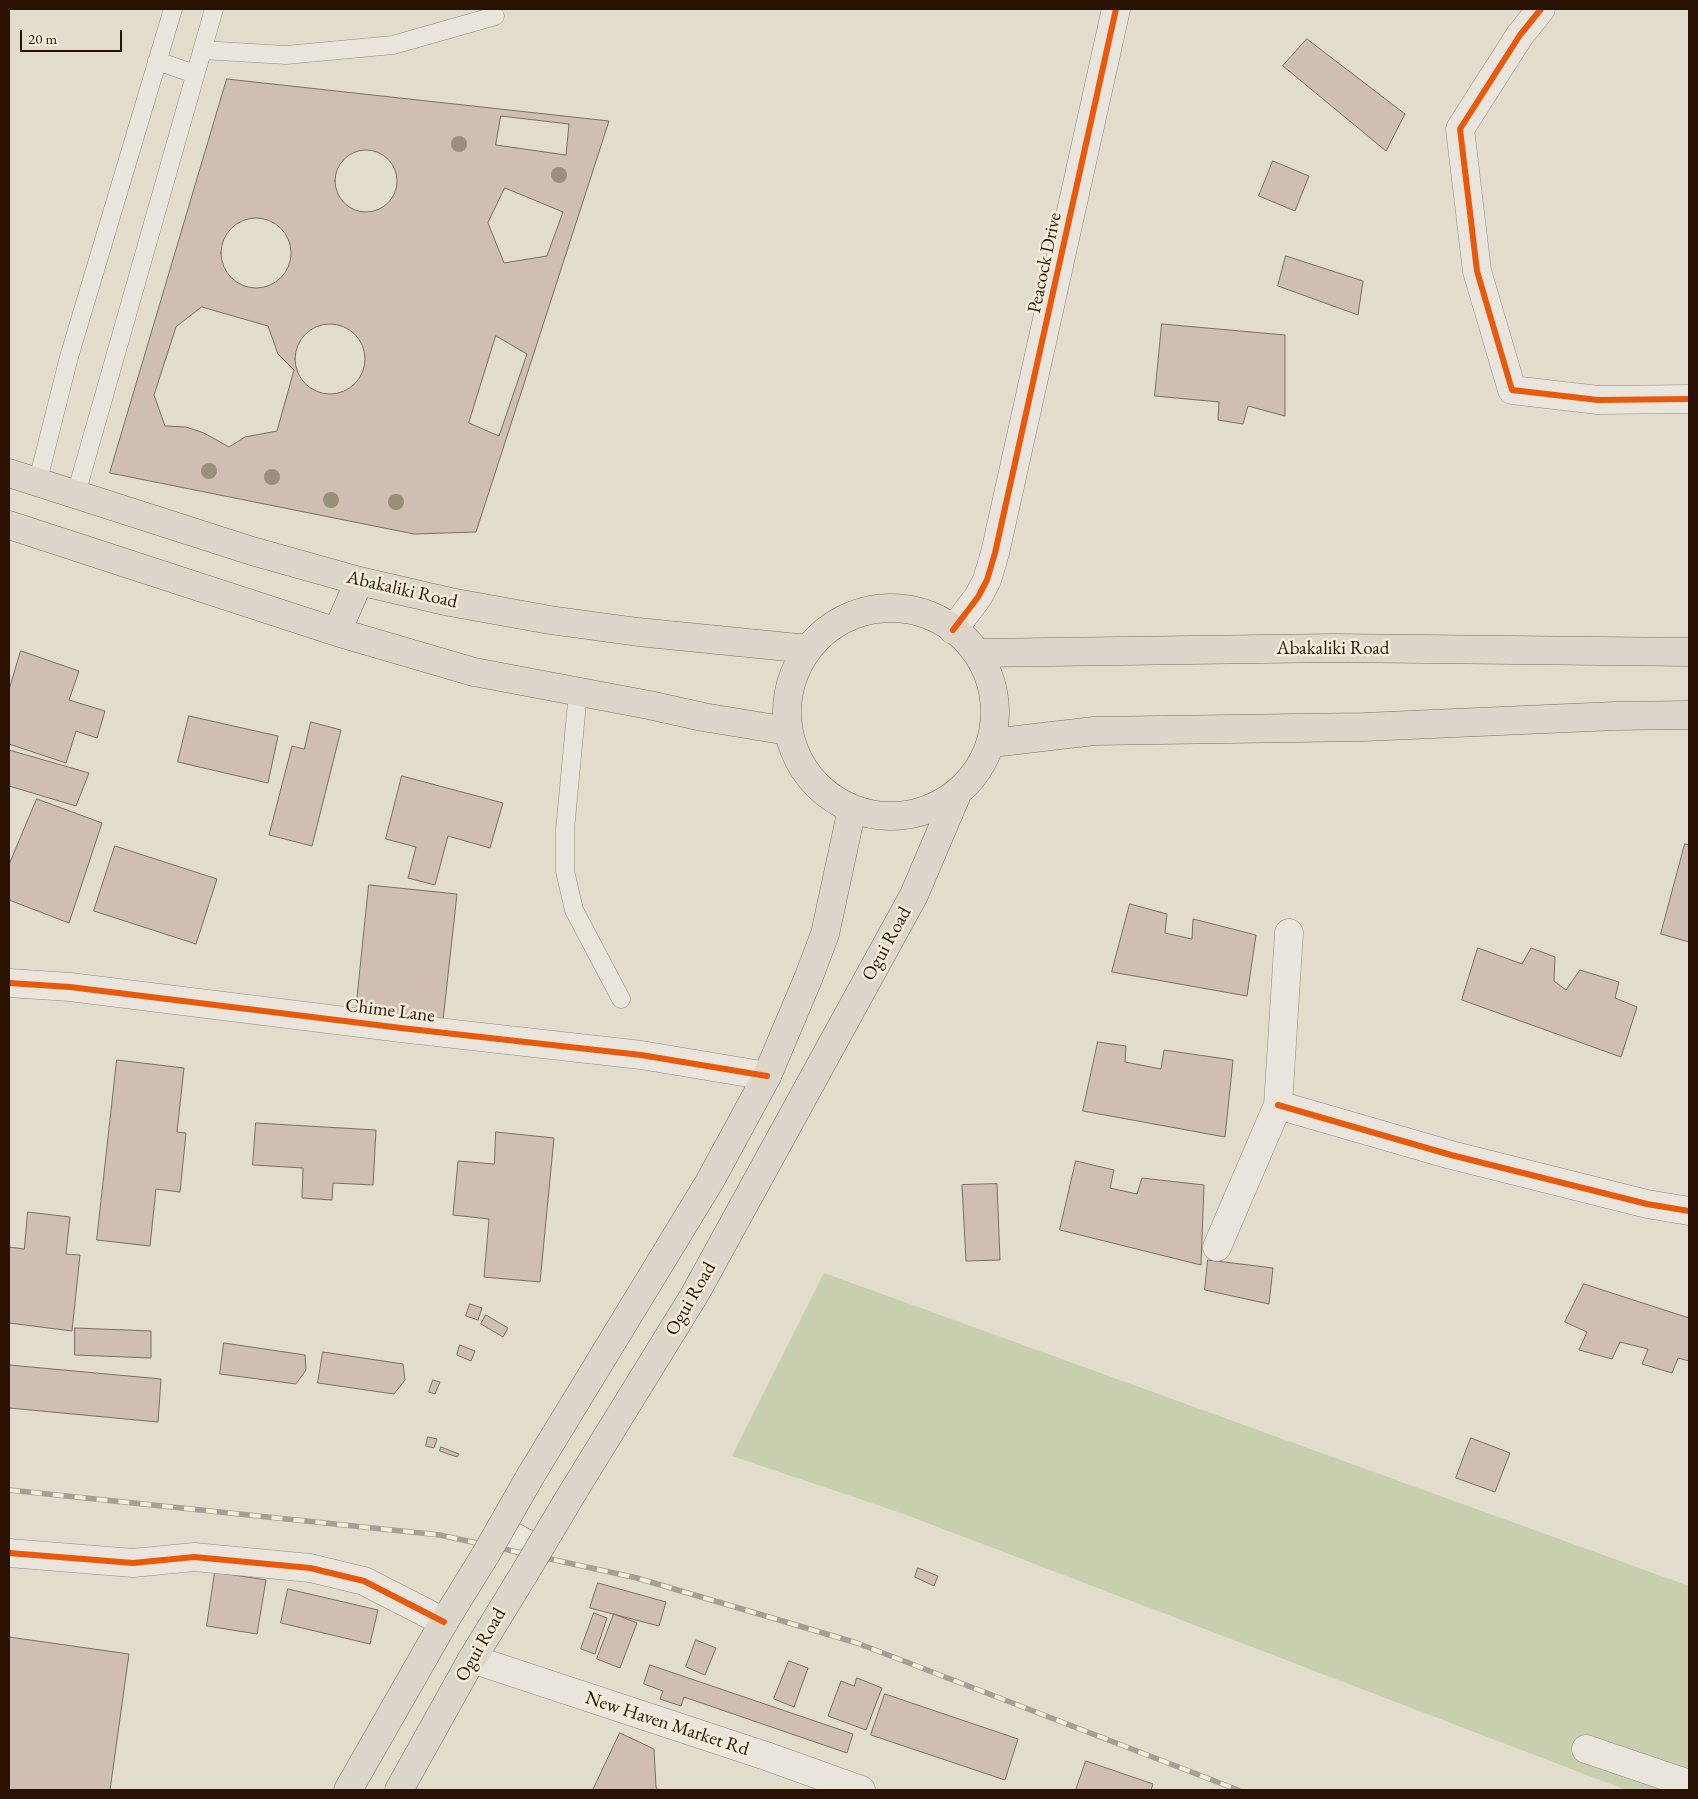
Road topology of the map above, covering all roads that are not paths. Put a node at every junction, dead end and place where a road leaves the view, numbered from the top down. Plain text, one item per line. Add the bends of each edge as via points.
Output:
1 (173, 9) edge
2 (214, 9) edge
3 (1116, 9) edge
4 (1541, 9) edge
5 (495, 16) dead end
6 (202, 50) junction
7 (157, 61) junction
8 (195, 74) junction
9 (1689, 399) edge
10 (9, 473) edge
11 (37, 484) junction
12 (76, 494) junction
13 (9, 525) edge
14 (358, 581) junction
15 (953, 630) junction
16 (337, 632) junction
17 (808, 649) junction
18 (1689, 652) edge
19 (978, 653) junction
20 (578, 692) junction
21 (1689, 716) edge
22 (788, 731) junction
23 (992, 743) junction
24 (957, 794) junction
25 (852, 808) junction
26 (1289, 932) dead end
27 (9, 984) edge
28 (621, 999) dead end
29 (767, 1076) junction
30 (1278, 1105) junction
31 (1689, 1211) edge
32 (1217, 1247) dead end
33 (500, 1529) junction
34 (538, 1550) junction
35 (9, 1553) edge
36 (444, 1622) junction
37 (472, 1659) junction
38 (1586, 1749) dead end
39 (1689, 1784) edge
40 (348, 1790) edge
41 (399, 1790) edge
42 (860, 1790) edge

1 - 7 lane
2 - 6 lane
3 - 15 street, Peacock Drive via 1002,523 987,580
4 - 9 street via 1520,35 1460,129 1477,271 1512,390 1598,400
5 - 6 lane via 392,45 286,56
6 - 8 lane
7 - 8 lane
7 - 11 lane via 69,358
8 - 12 lane
10 - 11 main road, Abakaliki Road
11 - 12 main road, Abakaliki Road
12 - 14 main road, Abakaliki Road via 252,551
13 - 16 main road
14 - 16 main road
14 - 17 main road, Abakaliki Road via 550,620
15 - 17 main road via 945,622 921,612 896,608 871,610 846,618 825,631
15 - 19 main road
16 - 20 main road via 474,672
17 - 22 main road via 794,674 787,702
18 - 19 main road, Abakaliki Road via 1335,648
19 - 23 main road via 992,681 996,712
20 - 22 main road
20 - 28 lane via 565,830 565,871 574,910
21 - 23 main road via 1615,716 1364,727 1094,731
22 - 25 main road via 810,778 829,796
23 - 24 main road via 984,762
24 - 25 main road via 938,806 896,816
24 - 34 main road, Ogui Road, bridge via 914,895 695,1294
25 - 29 main road via 825,934
26 - 30 street
27 - 29 street, Chime Lane via 70,987 641,1055
29 - 33 main road, bridge via 710,1181
30 - 31 street via 1451,1156 1647,1204
30 - 32 street
33 - 34 street
33 - 36 main road, bridge
34 - 37 main road, Ogui Road, bridge
35 - 36 street via 133,1563 194,1557 310,1568 364,1581
36 - 40 main road
37 - 41 main road, Ogui Road
37 - 42 street, New Haven Market Rd
38 - 39 street

